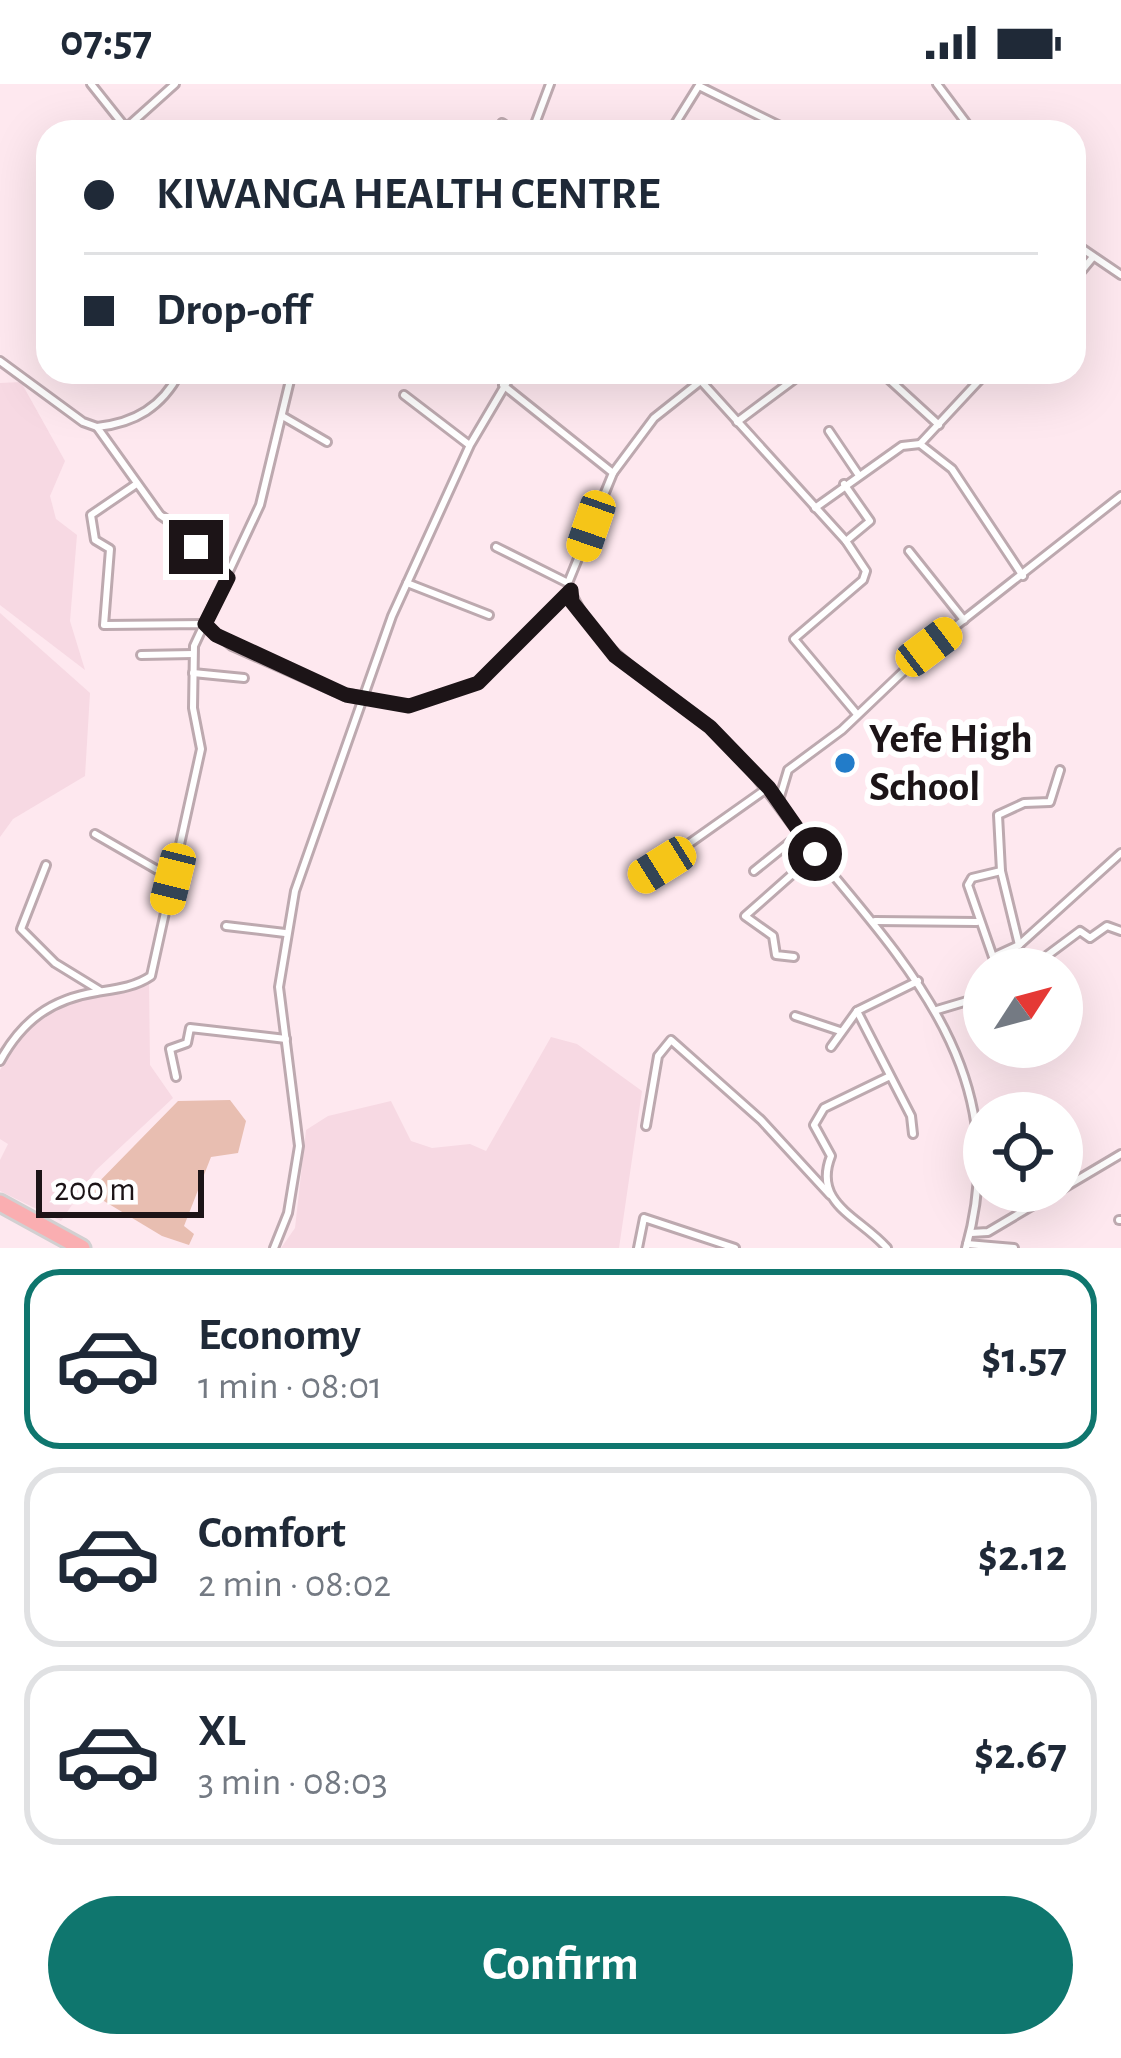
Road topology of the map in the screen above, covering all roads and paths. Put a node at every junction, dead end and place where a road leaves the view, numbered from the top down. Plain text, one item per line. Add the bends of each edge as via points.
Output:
1 (91, 84) edge
2 (175, 84) edge
3 (550, 84) edge
4 (937, 84) edge
5 (700, 85) edge
6 (120, 120) edge
7 (135, 120) edge
8 (536, 120) edge
9 (678, 120) edge
10 (769, 120) edge
11 (965, 120) edge
12 (1086, 252) edge
13 (1093, 257) junction
14 (1086, 265) edge
15 (1121, 275) edge
16 (0, 361) edge
17 (171, 384) edge
18 (290, 384) edge
19 (695, 384) edge
20 (704, 384) edge
21 (788, 384) edge
22 (894, 384) edge
23 (976, 384) edge
24 (503, 385) joint
25 (404, 395) dead end
26 (284, 417) junction
27 (737, 422) junction
28 (939, 425) junction
29 (97, 427) junction
30 (829, 431) dead end
31 (327, 442) dead end
32 (920, 444) junction
33 (470, 445) junction
34 (613, 473) junction
35 (858, 474) junction
36 (135, 484) junction
37 (844, 484) junction
38 (1121, 496) edge
39 (815, 508) junction
40 (846, 542) junction
41 (496, 547) dead end
42 (909, 551) dead end
43 (1023, 576) junction
44 (228, 578) junction
45 (407, 583) junction
46 (569, 587) junction
47 (489, 615) dead end
48 (964, 620) junction
49 (205, 624) junction
50 (194, 654) junction
51 (141, 655) dead end
52 (193, 673) junction
53 (244, 679) dead end
54 (362, 700) junction
55 (856, 713) junction
56 (1060, 770) dead end
57 (769, 788) junction
58 (779, 802) junction
59 (95, 834) dead end
60 (800, 835) junction
61 (1121, 853) edge
62 (815, 854) junction
63 (46, 865) dead end
64 (754, 871) dead end
65 (1001, 871) junction
66 (173, 879) junction
67 (640, 880) dead end
68 (875, 921) junction
69 (977, 922) junction
70 (226, 926) dead end
71 (1121, 931) edge
72 (285, 933) junction
73 (1019, 945) junction
74 (1057, 948) edge
75 (794, 957) dead end
76 (918, 981) junction
77 (106, 991) junction
78 (963, 1002) edge
79 (937, 1010) junction
80 (857, 1011) junction
81 (795, 1016) dead end
82 (840, 1031) junction
83 (286, 1040) junction
84 (831, 1047) dead end
85 (0, 1060) edge
86 (176, 1077) dead end
87 (888, 1077) junction
88 (646, 1126) dead end
89 (913, 1134) dead end
90 (1121, 1154) edge
91 (1083, 1176) edge
92 (830, 1195) junction
93 (0, 1203) edge
94 (1022, 1212) edge
95 (970, 1233) junction
96 (716, 1246) edge
97 (966, 1246) edge
98 (82, 1248) edge
99 (274, 1248) edge
100 (638, 1248) edge
101 (735, 1248) edge
102 (887, 1248) edge
103 (1014, 1248) edge

1 - 6 street
2 - 7 street
3 - 8 street
4 - 11 street
5 - 9 street
5 - 10 street
12 - 13 street
13 - 14 street
13 - 15 street
16 - 29 street
17 - 29 street via 136,419
18 - 26 street
19 - 34 street via 654,418
20 - 27 street
21 - 27 street
22 - 28 street
23 - 28 street
24 - 33 street
24 - 34 street
25 - 33 street
26 - 31 street
26 - 44 street via 260,505
27 - 39 street
28 - 32 street
29 - 36 street
30 - 35 street
32 - 35 street via 902,446
32 - 43 street via 952,469
33 - 45 street
34 - 46 street
35 - 37 street
36 - 44 street
36 - 49 street via 91,514 94,539 110,549 101,622
37 - 39 street
37 - 40 street via 870,521
38 - 43 street
39 - 40 street
40 - 55 street via 866,572 863,580 794,639
41 - 46 street
42 - 48 street
43 - 48 street
44 - 49 street
45 - 47 street
45 - 54 street
46 - 54 street via 478,683 409,706
46 - 57 street via 615,656 710,727
48 - 55 street
49 - 50 street
49 - 54 street via 232,646
50 - 51 street
50 - 52 street
52 - 53 street
52 - 66 street via 201,749
54 - 72 street
55 - 58 street via 788,770
56 - 65 street via 1050,802 998,815
57 - 58 street
57 - 67 street
58 - 60 street
59 - 66 street
60 - 62 street
60 - 64 street
61 - 73 street
62 - 68 street
62 - 75 street via 746,916 773,936 776,956
63 - 77 street via 21,929 55,963
65 - 69 street via 969,880
65 - 73 street
66 - 77 street via 151,976
68 - 69 street
68 - 76 street
69 - 73 street via 990,957
70 - 72 street
71 - 74 street via 1107,926 1090,938 1080,931
72 - 83 street via 279,987
76 - 79 street
76 - 80 street
77 - 85 street via 27,1019
78 - 79 street
79 - 95 street via 976,1108
80 - 82 street
80 - 87 street
81 - 82 street
82 - 84 street
83 - 86 street via 190,1028 188,1043 170,1049
83 - 99 street via 298,1146
87 - 89 street
87 - 92 street via 816,1118 831,1156 824,1173
88 - 92 street via 658,1056 671,1040
90 - 91 street
92 - 102 street
93 - 98 highway
94 - 95 street
95 - 97 street
96 - 100 street via 644,1218
96 - 101 street
97 - 103 street

